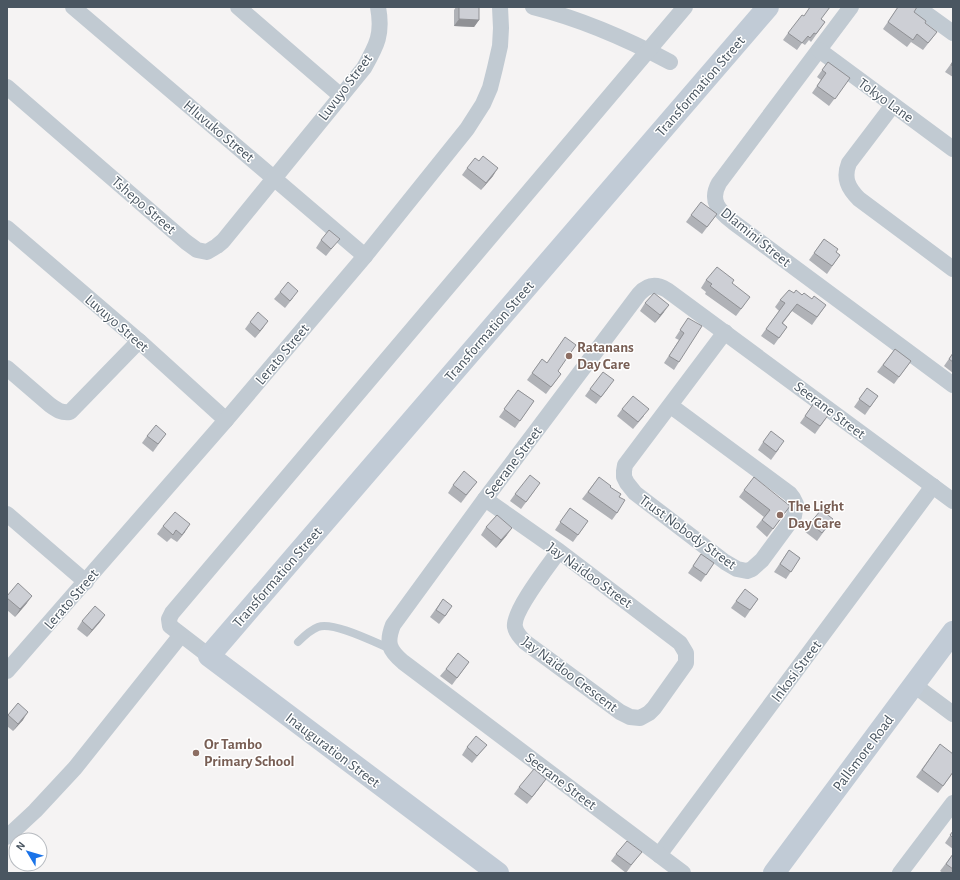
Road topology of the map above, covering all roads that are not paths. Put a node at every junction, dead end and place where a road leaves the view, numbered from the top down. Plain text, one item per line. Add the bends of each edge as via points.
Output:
1 (73, 7) edge
2 (238, 7) edge
3 (378, 7) edge
4 (500, 7) edge
5 (533, 7) edge
6 (684, 7) edge
7 (768, 7) edge
8 (851, 7) edge
9 (917, 7) edge
10 (582, 14) edge
11 (953, 33) edge
12 (647, 50) junction
13 (819, 50) junction
14 (670, 62) dead end
15 (7, 87) edge
16 (341, 96) junction
17 (893, 105) junction
18 (953, 149) edge
19 (273, 177) junction
20 (7, 228) edge
21 (365, 256) junction
22 (953, 269) edge
23 (725, 332) junction
24 (139, 341) junction
25 (7, 368) edge
26 (953, 385) edge
27 (671, 406) junction
28 (226, 420) junction
29 (933, 486) junction
30 (485, 499) junction
31 (953, 501) edge
32 (7, 514) edge
33 (559, 551) junction
34 (86, 582) junction
35 (176, 630) junction
36 (953, 632) edge
37 (298, 642) dead end
38 (391, 649) junction
39 (209, 656) junction
40 (687, 658) joint
41 (7, 671) edge
42 (914, 685) junction
43 (953, 714) edge
44 (953, 803) edge
45 (7, 837) edge
46 (659, 855) junction
47 (498, 873) edge
48 (683, 873) edge
49 (774, 873) edge
50 (900, 873) edge

1 - 19 street, Hluvuko Street
2 - 16 street
3 - 16 street, Luvuyo Street via 380,21 376,45 364,68
4 - 21 street, Lerato Street via 500,46 490,88 483,104 467,129
5 - 10 street
6 - 12 street
7 - 39 street, Transformation Street
8 - 13 street, Dlamini Street
9 - 11 street
10 - 12 street
12 - 14 street
12 - 35 street via 172,614 169,619
13 - 17 street, Tokyo Lane
13 - 26 street, Dlamini Street via 719,183 715,202 721,212 733,222
15 - 19 street, Tshepo Street via 186,242 202,252 211,250 222,241
16 - 19 street, Luvuyo Street
17 - 18 street, Tokyo Lane
17 - 22 street via 849,163 846,170 848,185 859,199
19 - 21 street, Hluvuko Street
20 - 24 street, Luvuyo Street
21 - 28 street, Lerato Street
23 - 27 street, Trust Nobody Street
23 - 29 street, Seerane Street
23 - 30 street, Seerane Street via 663,288 655,285 646,287
24 - 25 street via 70,412 64,413 50,406
24 - 28 street, Luvuyo Street
27 - 27 street, Trust Nobody Street via 628,460 624,471 627,483 635,493 725,562 742,570 752,569 762,560 790,522 796,509 795,501 790,494
28 - 34 street, Lerato Street
29 - 31 street, Seerane Street
29 - 46 street, Inkosi Street
30 - 33 street, Jay Naidoo Street
30 - 38 street, Seerane Street via 393,625 389,642
32 - 34 street
33 - 40 street, Jay Naidoo Street via 675,638 684,648
33 - 40 street, Jay Naidoo Crescent via 517,614 514,626 525,642 620,712 635,718 644,716 654,708 684,667
34 - 41 street, Lerato Street
35 - 39 street, Inauguration Street
35 - 45 street via 75,768
36 - 42 street, Pallsmore Road
37 - 38 lane via 311,630 319,626 328,626 345,630
38 - 46 street, Seerane Street via 403,662
39 - 47 street, Inauguration Street
42 - 43 street
42 - 49 street, Pallsmore Road
44 - 50 street
46 - 48 street, Seerane Street

